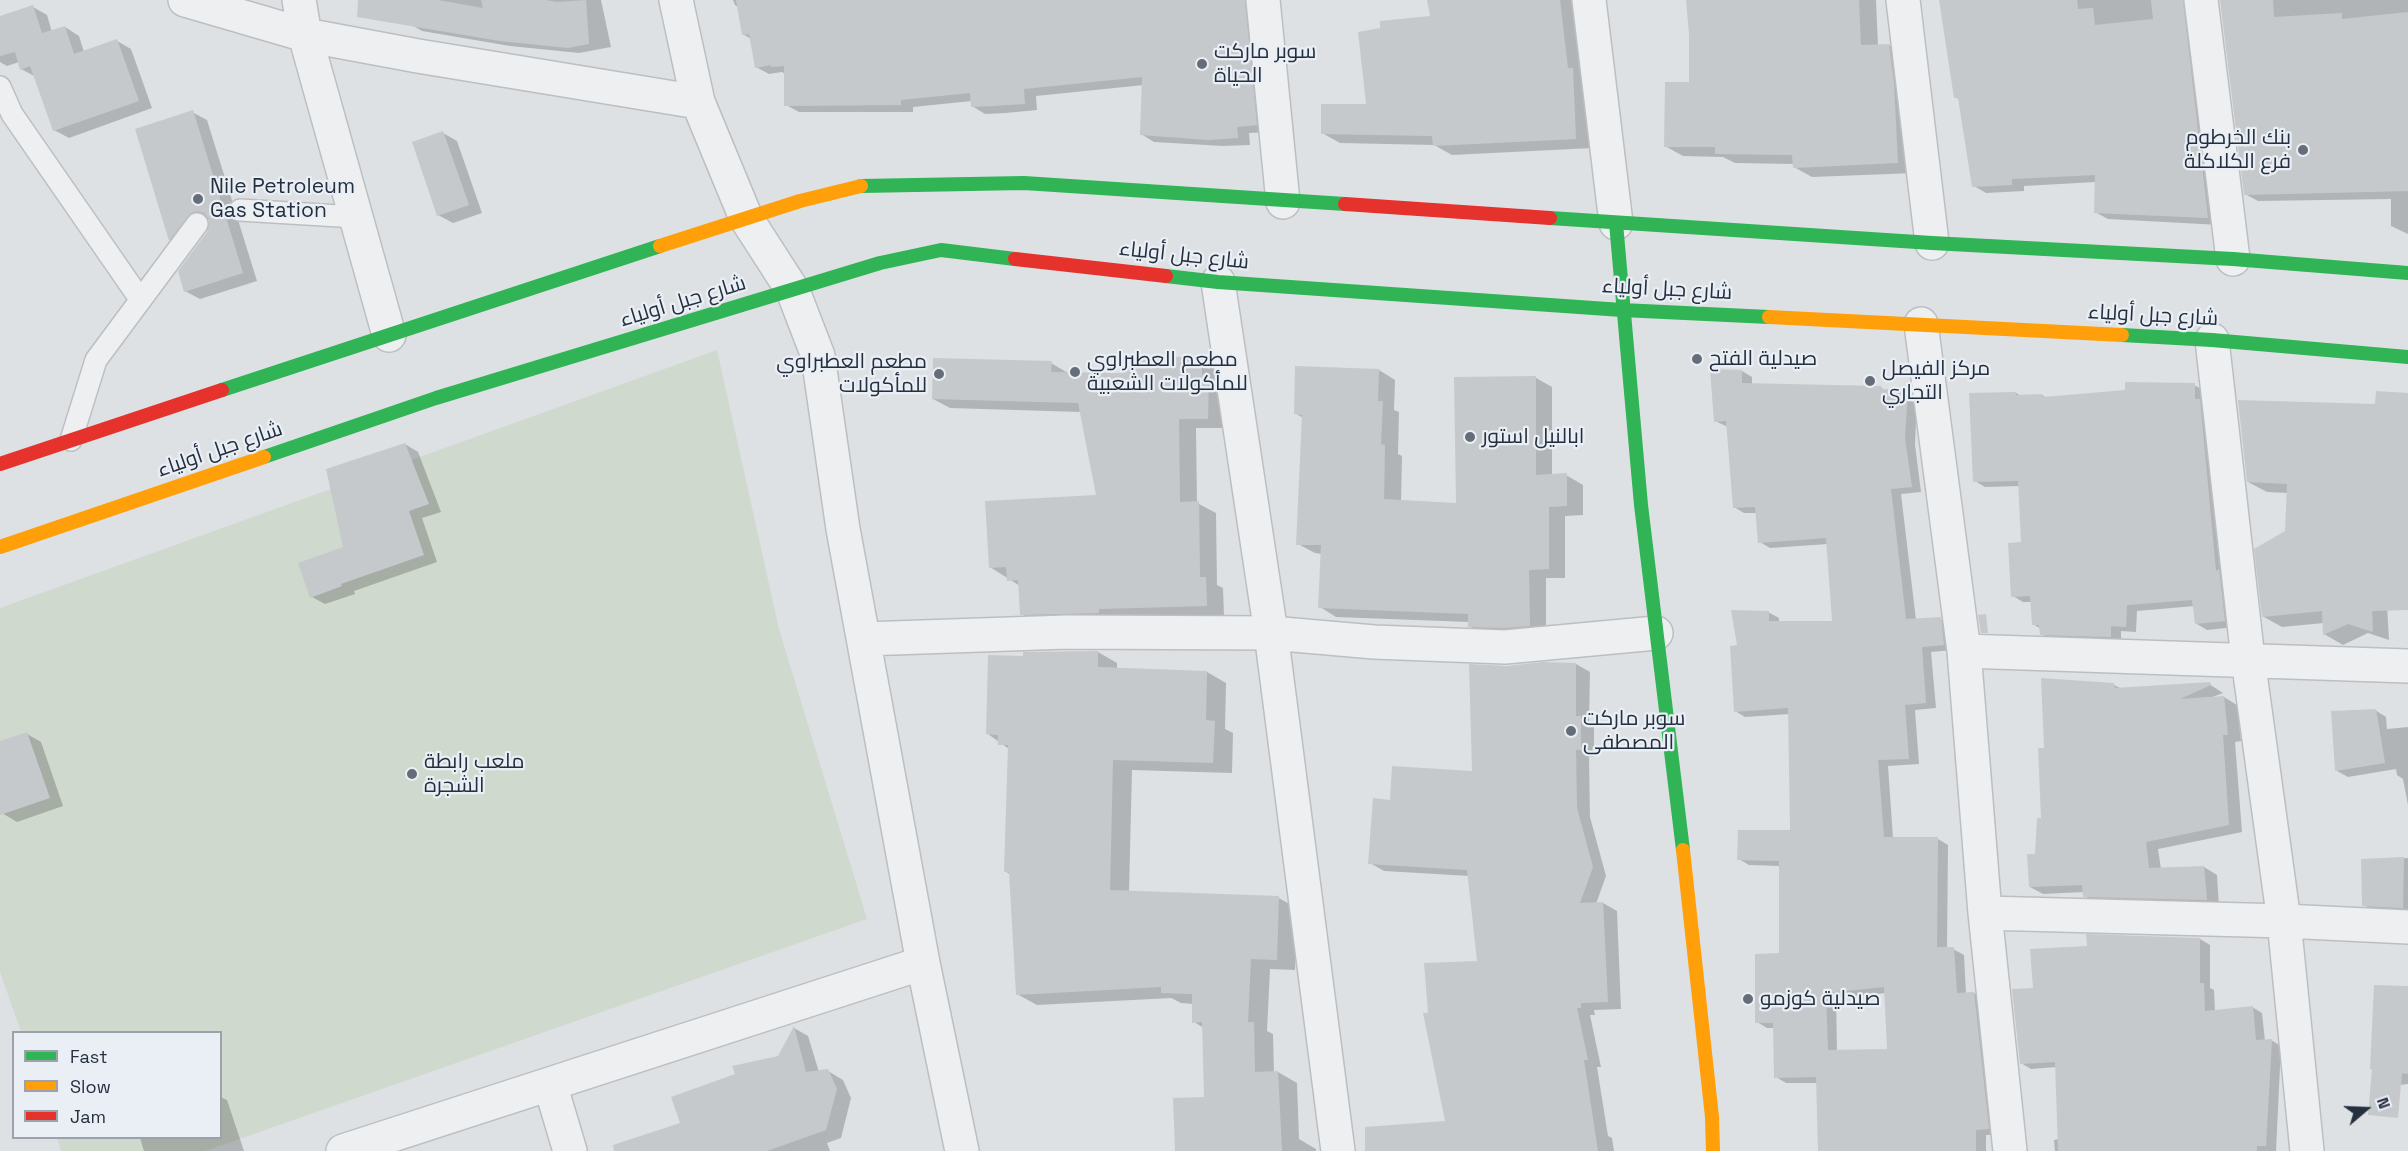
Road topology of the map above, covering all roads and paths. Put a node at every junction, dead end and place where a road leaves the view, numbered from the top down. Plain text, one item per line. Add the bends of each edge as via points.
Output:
1 (185, 0) edge
2 (298, 0) edge
3 (676, 0) edge
4 (1263, 0) edge
5 (1589, 0) edge
6 (1903, 0) edge
7 (2201, 0) edge
8 (305, 35) junction
9 (0, 87) edge
10 (698, 102) junction
11 (1283, 202) junction
12 (240, 210) dead end
13 (356, 217) junction
14 (746, 218) junction
15 (1616, 223) junction
16 (196, 224) dead end
17 (1932, 243) junction
18 (2233, 259) junction
19 (2408, 273) edge
20 (1218, 282) junction
21 (793, 291) junction
22 (140, 299) junction
23 (1622, 309) junction
24 (1921, 324) junction
25 (389, 335) junction
26 (2212, 340) junction
27 (2408, 357) edge
28 (71, 440) junction
29 (0, 464) edge
30 (0, 547) edge
31 (1271, 633) junction
32 (1656, 633) junction
33 (864, 639) junction
34 (1964, 651) junction
35 (2248, 659) junction
36 (2408, 666) edge
37 (1985, 913) junction
38 (2284, 921) junction
39 (2408, 927) edge
40 (923, 963) junction
41 (550, 1084) junction
42 (343, 1151) edge
43 (570, 1151) edge
44 (962, 1151) edge
45 (1338, 1151) edge
46 (1713, 1151) edge
47 (2010, 1151) edge
48 (2307, 1151) edge

1 - 8 street
2 - 8 street
3 - 10 street
4 - 11 street
5 - 15 street
6 - 17 street
7 - 18 street
8 - 10 street
8 - 13 street
9 - 22 lane via 12,114
10 - 14 street
11 - 14 main road via 1024,183 878,184 843,189
11 - 15 main road
12 - 13 lane
13 - 25 street
14 - 21 street
14 - 25 main road
15 - 17 main road
15 - 23 main road
16 - 22 lane
17 - 18 main road
18 - 19 main road
20 - 21 main road, شارع جبل أولياء via 940,250 880,263
20 - 23 main road, شارع جبل أولياء
20 - 31 street
21 - 30 main road, شارع جبل أولياء via 436,398
21 - 33 street via 818,356 843,529
22 - 28 lane via 96,360
23 - 24 main road, شارع جبل أولياء
23 - 32 main road
24 - 26 main road, شارع جبل أولياء
24 - 34 street
25 - 28 main road
26 - 27 main road, شارع جبل أولياء
26 - 35 street
28 - 29 main road
31 - 32 street via 1505,647
31 - 33 street via 1067,632
31 - 45 street
32 - 46 main road
33 - 40 street
34 - 35 street
34 - 37 street
35 - 36 street
35 - 38 street
37 - 38 street
37 - 47 street
38 - 39 street
38 - 48 street
40 - 41 street
40 - 44 street
41 - 42 street
41 - 43 street

